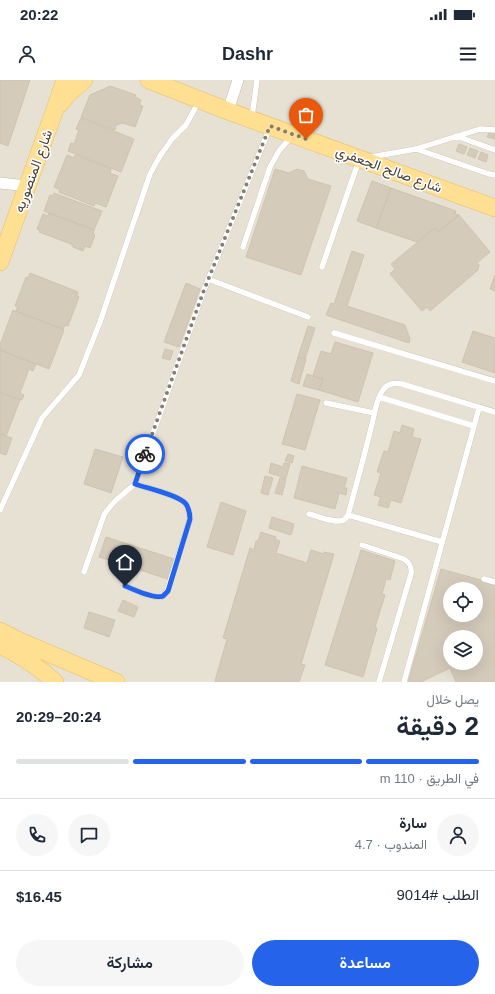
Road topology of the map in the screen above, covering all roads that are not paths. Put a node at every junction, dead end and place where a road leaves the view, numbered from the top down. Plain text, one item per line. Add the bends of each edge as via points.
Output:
1 (65, 80) edge
2 (84, 80) edge
3 (149, 80) edge
4 (238, 80) edge
5 (257, 80) edge
6 (200, 100) junction
7 (228, 111) junction
8 (54, 112) junction
9 (251, 119) junction
10 (270, 126) junction
11 (495, 130) edge
12 (293, 134) junction
13 (456, 136) junction
14 (416, 149) junction
15 (495, 150) edge
16 (359, 158) junction
17 (495, 175) edge
18 (0, 183) edge
19 (27, 186) junction
20 (495, 208) edge
21 (243, 247) dead end
22 (0, 262) edge
23 (322, 267) dead end
24 (208, 279) junction
25 (308, 317) dead end
26 (334, 332) dead end
27 (495, 381) edge
28 (379, 397) junction
29 (326, 403) dead end
30 (479, 408) junction
31 (495, 412) edge
32 (374, 413) junction
33 (474, 426) junction
34 (135, 484) junction
35 (0, 510) edge
36 (309, 514) dead end
37 (348, 515) junction
38 (442, 542) junction
39 (362, 545) dead end
40 (84, 572) dead end
41 (484, 580) dead end
42 (495, 582) edge
43 (125, 586) dead end
44 (0, 631) edge
45 (12, 647) edge
46 (55, 682) edge
47 (116, 682) edge
48 (379, 682) edge
49 (404, 682) edge

1 - 8 main road, شارع المنصوريه
2 - 8 main road via 68,94
3 - 6 main road, شارع صالح الجعفري
4 - 7 street
5 - 9 lane
6 - 7 main road, شارع صالح الجعفري
6 - 35 lane via 186,125 160,156 150,174 100,322 79,375 42,418
7 - 9 main road, شارع صالح الجعفري
8 - 19 main road, شارع المنصوريه
9 - 10 main road, شارع صالح الجعفري
10 - 12 main road, شارع صالح الجعفري
10 - 24 lane
11 - 13 lane via 480,129
12 - 16 main road, شارع صالح الجعفري
12 - 21 lane via 270,167
13 - 14 lane
13 - 15 lane
14 - 16 lane
14 - 17 lane
16 - 20 main road, شارع صالح الجعفري
16 - 23 lane
18 - 19 street
19 - 22 main road, شارع المنصوريه
24 - 25 lane
24 - 34 lane
26 - 27 lane
28 - 30 lane via 387,385 394,383
28 - 32 lane
28 - 33 lane
29 - 32 lane
30 - 31 lane
30 - 33 lane
32 - 37 lane
33 - 38 lane
34 - 40 lane via 115,500 104,515
34 - 43 lane via 179,498 188,507 190,519 168,591 164,596 158,598
36 - 37 lane via 334,521 344,519
37 - 38 lane
38 - 49 lane
39 - 48 lane via 404,559 412,568
41 - 42 lane
44 - 45 main road
45 - 46 main road
45 - 47 main road

